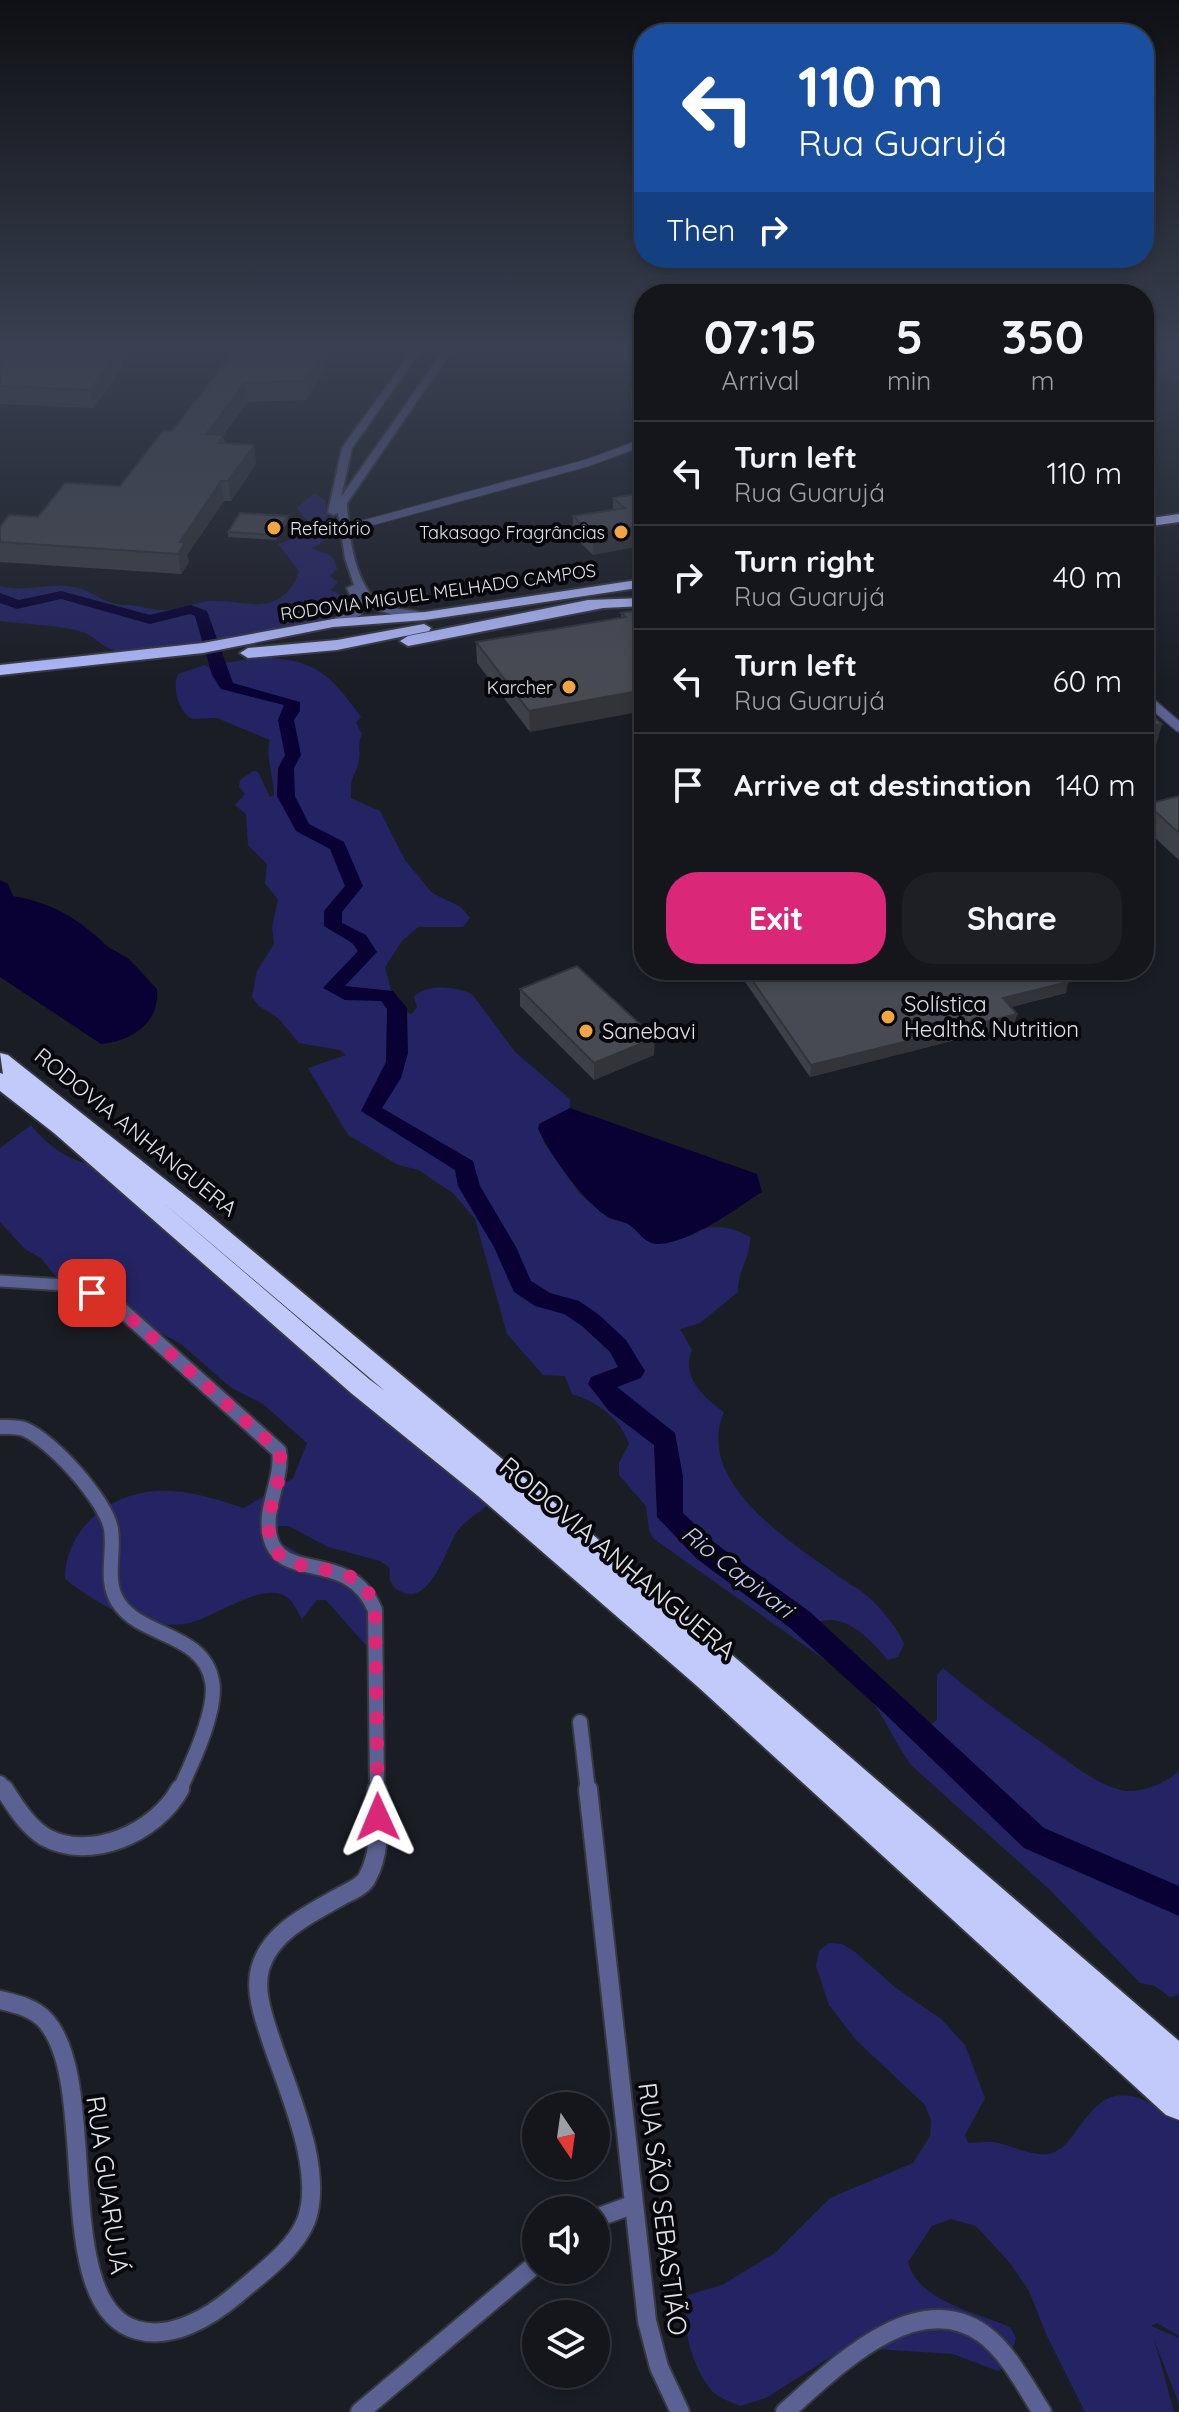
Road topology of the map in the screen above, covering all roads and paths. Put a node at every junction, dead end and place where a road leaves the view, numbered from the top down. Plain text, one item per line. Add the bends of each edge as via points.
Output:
1 (344, 460) edge
2 (372, 460) edge
3 (596, 460) edge
4 (1179, 518) edge
5 (1154, 522) edge
6 (339, 531) junction
7 (634, 585) edge
8 (634, 602) edge
9 (604, 603) junction
10 (425, 616) junction
11 (333, 623) junction
12 (316, 647) junction
13 (240, 650) junction
14 (185, 654) junction
15 (0, 670) edge
16 (0, 676) edge
17 (1154, 706) edge
18 (1179, 727) edge
19 (0, 1060) edge
20 (0, 1080) edge
21 (0, 1281) edge
22 (0, 1427) edge
23 (580, 1722) dead end
24 (0, 1783) edge
25 (0, 2000) edge
26 (1179, 2065) edge
27 (1179, 2102) edge
28 (632, 2205) junction
29 (610, 2213) edge
30 (522, 2276) edge
31 (360, 2412) edge
32 (680, 2412) edge
33 (785, 2412) edge
34 (1042, 2412) edge

1 - 6 street via 333,501
2 - 6 street via 342,503
3 - 6 street
4 - 5 highway
6 - 10 street via 370,602
6 - 11 street via 359,607
7 - 10 highway, RODOVIA MIGUEL MELHADO CAMPOS
8 - 9 highway, RODOVIA MIGUEL MELHADO CAMPOS
9 - 12 highway, RODOVIA MIGUEL MELHADO CAMPOS via 516,611
9 - 13 highway via 328,655 284,657
10 - 11 highway, RODOVIA MIGUEL MELHADO CAMPOS
11 - 12 highway via 293,639
11 - 13 highway, RODOVIA MIGUEL MELHADO CAMPOS
12 - 13 highway, RODOVIA MIGUEL MELHADO CAMPOS
13 - 14 highway, RODOVIA MIGUEL MELHADO CAMPOS
14 - 15 highway, RODOVIA MIGUEL MELHADO CAMPOS
14 - 16 highway, RODOVIA MIGUEL MELHADO CAMPOS
17 - 18 street
19 - 26 highway, RODOVIA ANHANGUERA via 90,1128 500,1469
20 - 27 highway, RODOVIA ANHANGUERA via 708,1676
21 - 25 street, RUA GUARUJÁ via 64,1285 116,1305 279,1451 269,1531 279,1554 353,1577 366,1585 375,1610 374,1868 366,1881 278,1938 259,1969 260,2003 308,2152 312,2185 307,2220 289,2246 225,2306 173,2332 143,2332 118,2320 99,2300 89,2272 69,2088 56,2036 25,2006
22 - 24 street via 26,1430 98,1497 111,1529 112,1590 119,1605 188,1644 213,1680 208,1716 173,1800 128,1838 73,1846 47,1838 31,1826
23 - 28 street, RUA SÃO SEBASTIÃO
28 - 29 street
28 - 32 street, RUA SÃO SEBASTIÃO via 647,2321 659,2367
30 - 31 street
33 - 34 street via 860,2348 931,2320 960,2320 983,2333

